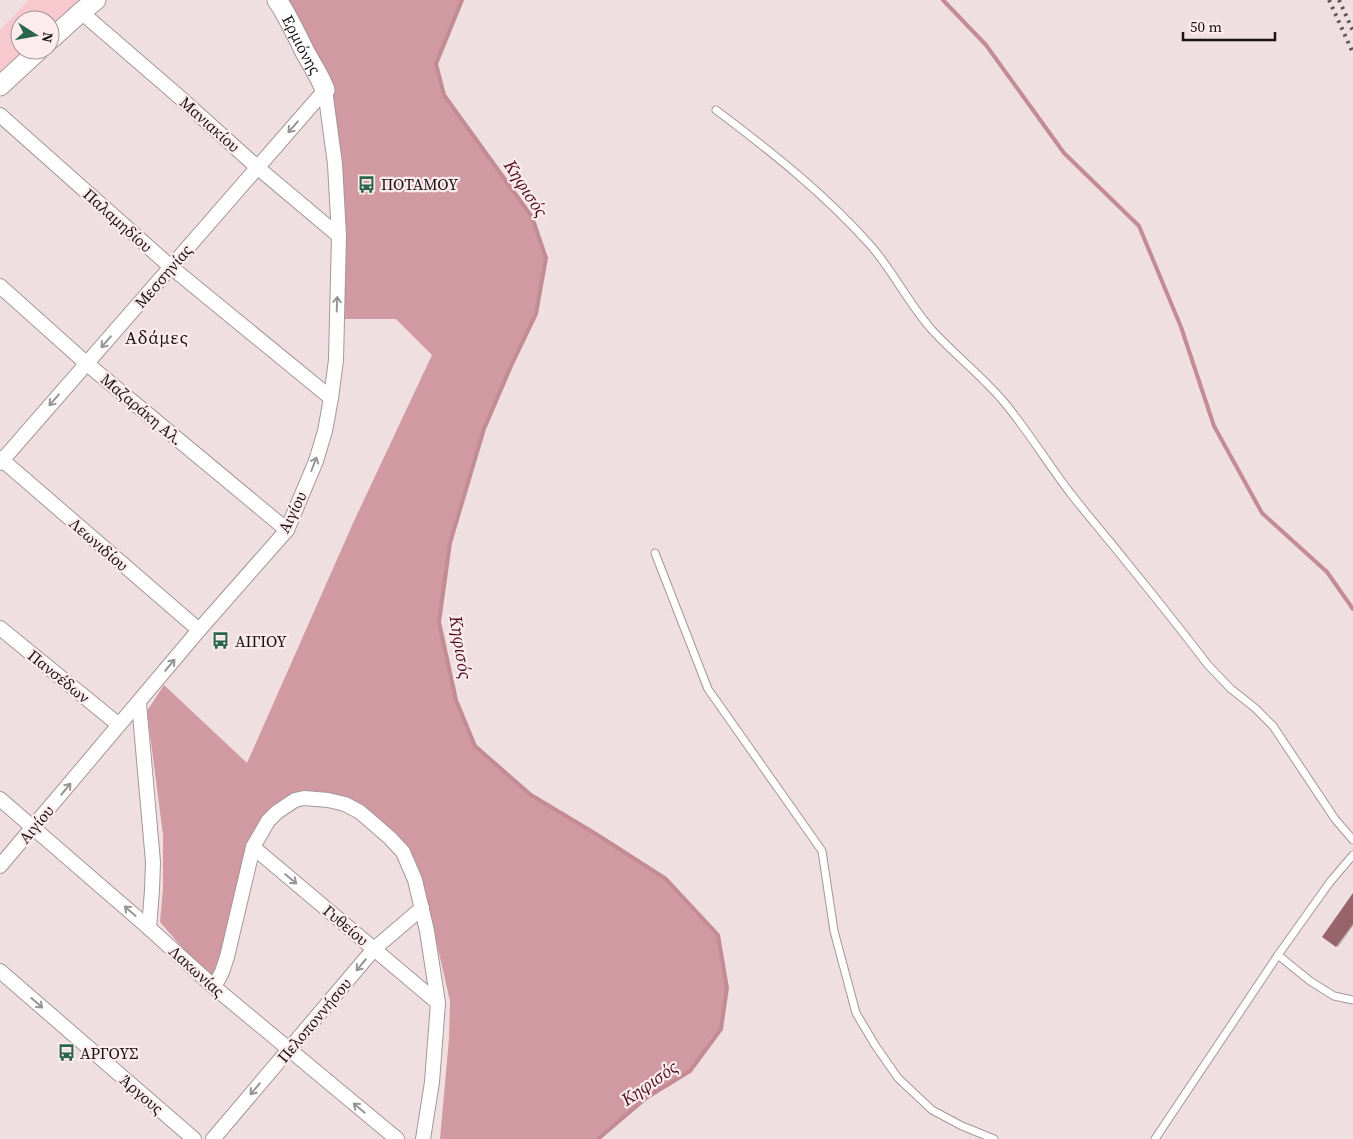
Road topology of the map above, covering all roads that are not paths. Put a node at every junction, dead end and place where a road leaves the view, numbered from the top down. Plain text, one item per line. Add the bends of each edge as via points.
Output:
1 (96, 0) edge
2 (277, 0) edge
3 (81, 12) junction
4 (60, 31) edge
5 (28, 60) edge
6 (0, 86) edge
7 (325, 90) junction
8 (716, 110) dead end
9 (0, 115) edge
10 (258, 167) junction
11 (339, 236) junction
12 (171, 267) junction
13 (0, 286) edge
14 (86, 364) junction
15 (331, 398) junction
16 (1, 460) edge
17 (287, 530) junction
18 (655, 554) dead end
19 (0, 628) edge
20 (199, 630) junction
21 (139, 702) junction
22 (119, 725) junction
23 (0, 798) edge
24 (34, 827) junction
25 (1353, 840) edge
26 (253, 847) junction
27 (1353, 855) edge
28 (0, 866) edge
29 (422, 908) junction
30 (149, 928) junction
31 (374, 949) junction
32 (1278, 955) junction
33 (0, 971) edge
34 (214, 986) junction
35 (1353, 1000) edge
36 (438, 1003) junction
37 (289, 1050) junction
38 (194, 1139) edge
39 (213, 1139) edge
40 (397, 1139) edge
41 (423, 1139) edge
42 (994, 1139) edge
43 (1155, 1139) edge

1 - 3 street
2 - 7 street, Ερμιόνης
3 - 4 street
3 - 10 street, Μανιακίου
5 - 6 street
7 -> 10 street, Μεσσηνίας
7 - 11 street, Αιγίου via 335,164
8 - 25 lane via 815,189 873,249 917,312 1022,425 1071,493 1208,665 1273,726 1335,819
9 - 12 street, Παλαμηδίου
10 - 11 street, Μανιακίου
10 - 12 street, Μεσσηνίας
15 -> 11 street, Αιγίου via 336,360
12 -> 14 street, Μεσσηνίας
12 - 15 street, Παλαμηδίου
13 - 14 street, Μαζαράκη Αλ.
14 -> 16 street, Μεσσηνίας
14 - 17 street, Μαζαράκη Αλ.
17 -> 15 street, Αιγίου via 316,460
16 - 20 street, Λεωνιδίου
17 - 20 street, Αιγίου
18 - 42 lane via 708,689 822,851 834,931 856,1013 898,1078 932,1110
19 - 22 street, Πανσέδων
21 -> 20 street, Αιγίου
21 - 22 street, Αιγίου
21 - 30 street via 153,862
24 -> 22 street, Αιγίου
23 - 24 street, Λακωνίας
24 - 28 street, Αιγίου
30 -> 24 street, Λακωνίας
26 - 29 street via 276,812 295,800 316,798 345,804 360,812 403,852
26 -> 31 street, Γυθείου
26 - 34 street via 227,957
27 - 32 lane
29 - 31 street, Πελοποννήσου
29 - 36 street
30 - 34 street, Λακωνίας
31 - 36 street, Γυθείου
31 -> 37 street, Πελοποννήσου
32 - 35 lane via 1334,996
32 - 43 lane
33 -> 38 street, Άργους
34 - 37 street, Λακωνίας
36 - 41 street via 432,1082
37 -> 39 street, Πελοποννήσου
40 -> 37 street, Λακωνίας

